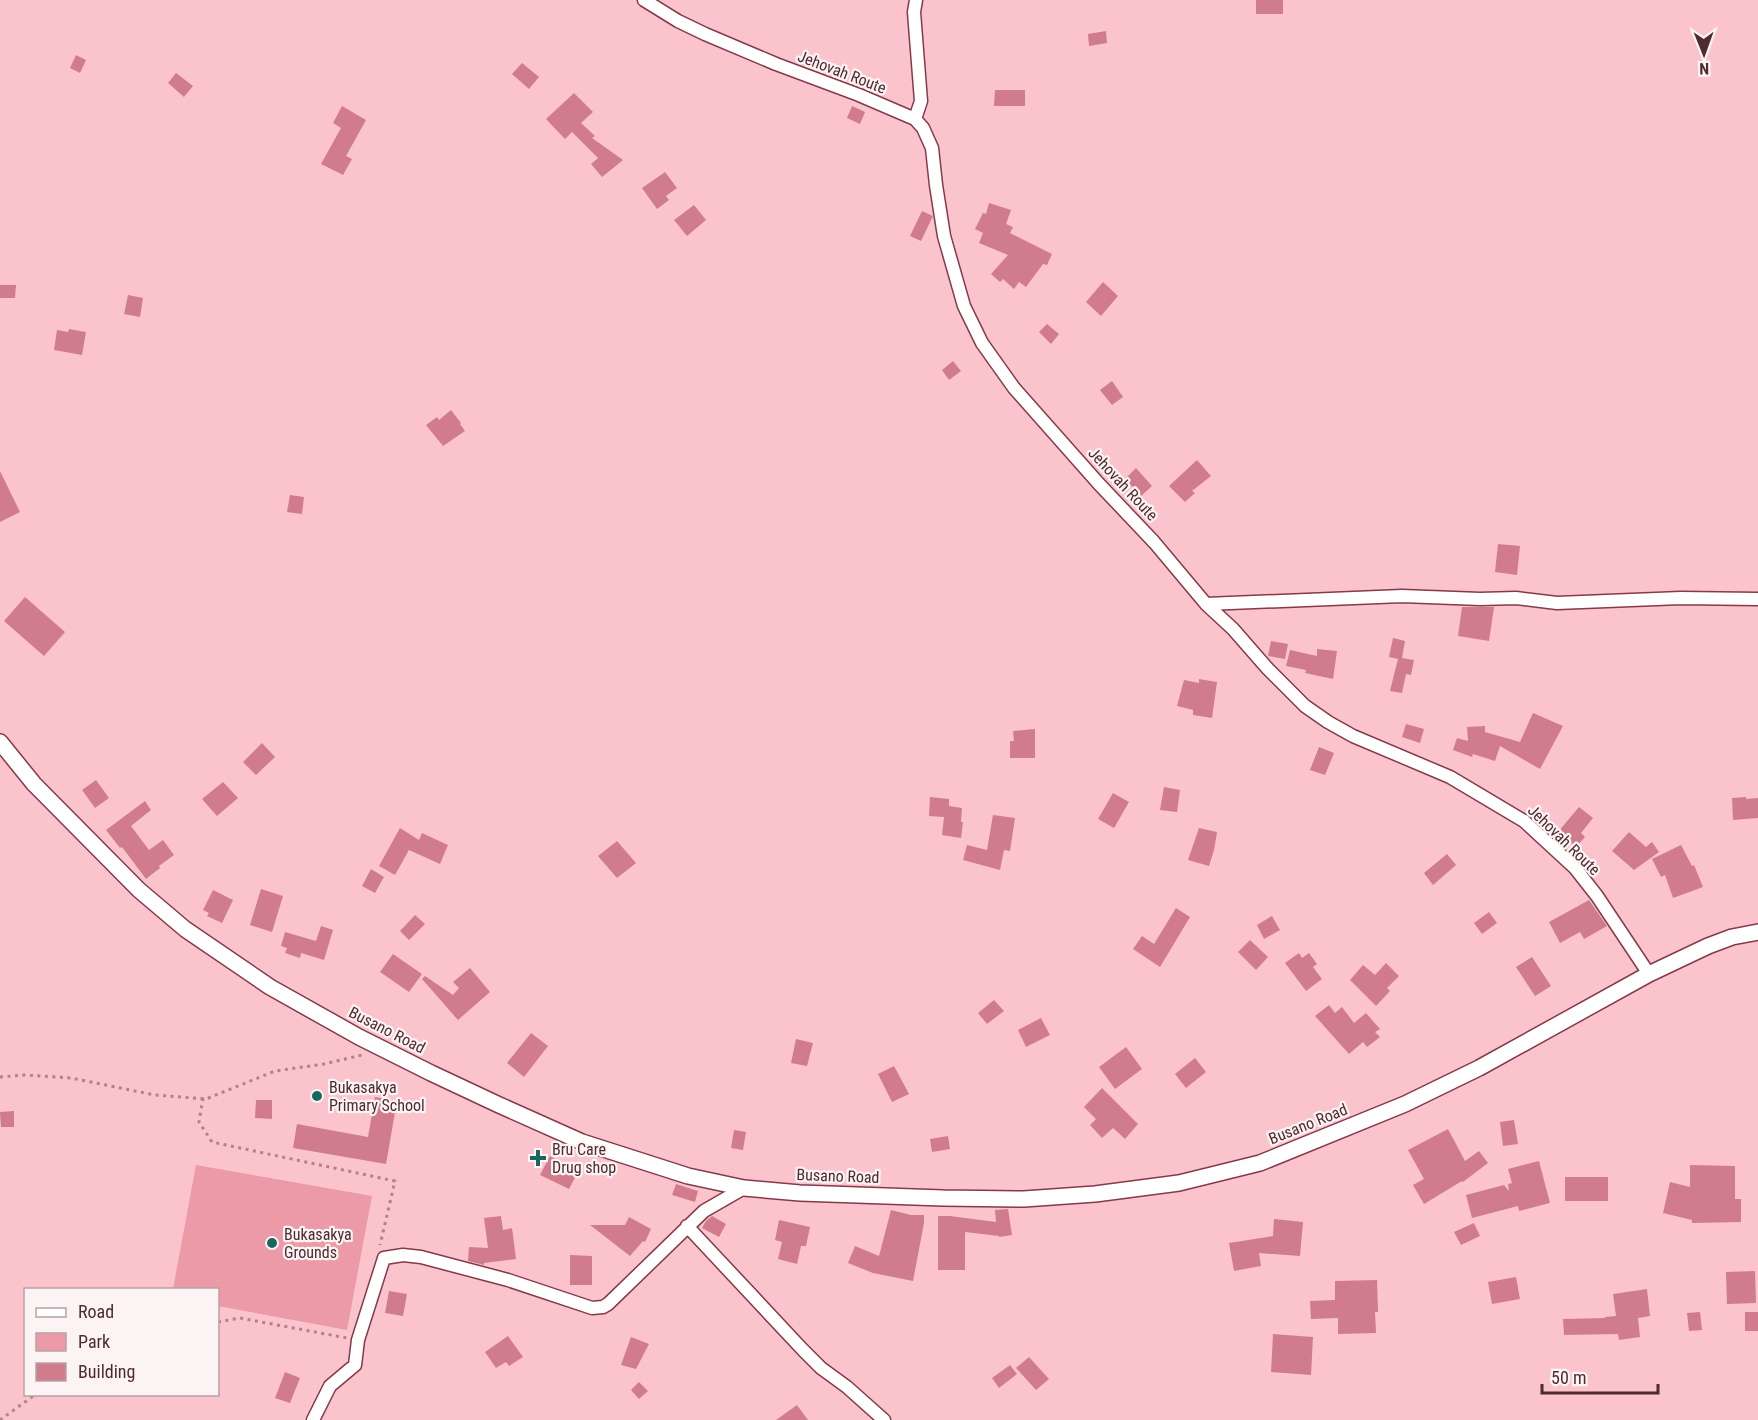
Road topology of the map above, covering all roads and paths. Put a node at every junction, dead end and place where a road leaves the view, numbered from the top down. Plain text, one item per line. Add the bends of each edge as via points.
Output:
1 (644, 0) edge
2 (916, 0) edge
3 (915, 119) junction
4 (1758, 599) edge
5 (1206, 604) junction
6 (0, 741) edge
7 (1758, 932) edge
8 (1649, 974) junction
9 (384, 1049) junction
10 (0, 1077) edge
11 (203, 1098) junction
12 (744, 1188) junction
13 (687, 1226) junction
14 (379, 1249) dead end
15 (219, 1322) edge
16 (358, 1340) junction
17 (35, 1396) edge
18 (0, 1420) edge
19 (313, 1420) edge
20 (884, 1420) edge

1 - 3 street, Jehovah Route via 705,34
2 - 3 street via 921,101
3 - 5 street, Jehovah Route via 932,148 949,254 964,306 982,343 1014,388
4 - 5 street via 1557,603 1516,598 1402,596
5 - 8 street, Jehovah Route via 1305,705 1328,722 1450,777 1524,821 1575,868
6 - 9 street, Busano Road via 34,784 87,838 185,929 270,987
7 - 8 street, Busano Road via 1708,946
8 - 12 street, Busano Road via 1479,1068 1405,1104 1260,1163 1179,1183 1024,1199
9 - 11 path via 275,1071
9 - 12 street, Busano Road via 582,1142 688,1176
10 - 11 path via 71,1078 155,1095
11 - 14 path via 199,1122 212,1142 395,1181
12 - 13 street via 704,1210
13 - 16 street via 598,1309 422,1257 384,1258
13 - 20 street via 815,1362
15 - 16 path via 240,1318
16 - 19 street via 355,1365 330,1386
17 - 18 path

